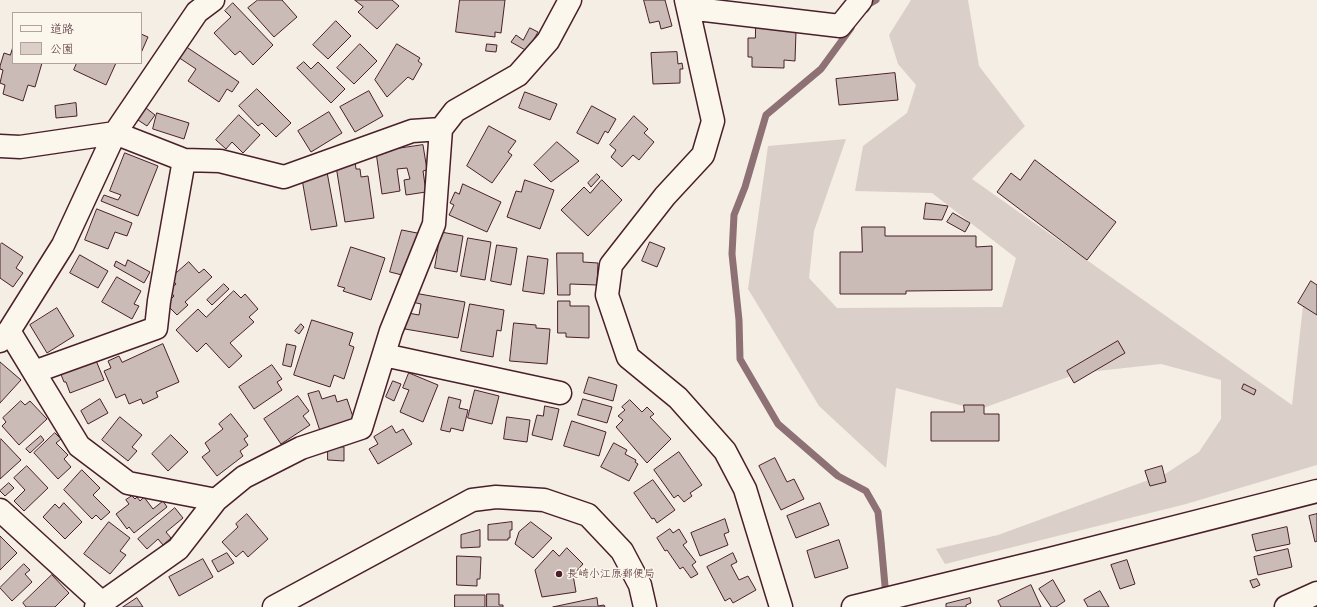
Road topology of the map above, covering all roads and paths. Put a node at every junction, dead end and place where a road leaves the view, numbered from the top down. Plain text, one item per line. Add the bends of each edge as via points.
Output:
1 (213, 0) edge
2 (570, 0) edge
3 (861, 0) edge
4 (687, 4) edge
5 (441, 129) junction
6 (115, 133) junction
7 (0, 146) edge
8 (184, 160) junction
9 (5, 336) edge
10 (384, 355) junction
11 (34, 372) junction
12 (560, 393) dead end
13 (1317, 491) edge
14 (216, 500) junction
15 (0, 510) edge
16 (1317, 593) edge
17 (99, 605) edge
18 (862, 605) edge
19 (274, 607) edge
20 (645, 607) edge
21 (781, 607) edge
22 (1286, 607) edge

1 - 6 street via 197,12
2 - 5 street via 548,41 518,75 455,111
3 - 4 street via 840,26
4 - 21 street via 713,121 703,155 665,196 611,265 607,295 628,357 678,398 725,451 745,489
5 - 8 street via 412,131 284,177 220,161
5 - 10 street via 434,224 391,331
6 - 7 street via 20,147
6 - 8 street
6 - 9 street via 63,245
8 - 11 street via 156,328
9 - 11 street
10 - 12 street
10 - 14 street via 361,428 301,448 244,477
11 - 14 street via 79,446 128,483
13 - 18 street
14 - 17 street via 178,549
15 - 17 street
16 - 22 street
19 - 20 street via 472,500 496,497 544,500 588,515 622,552 640,585

